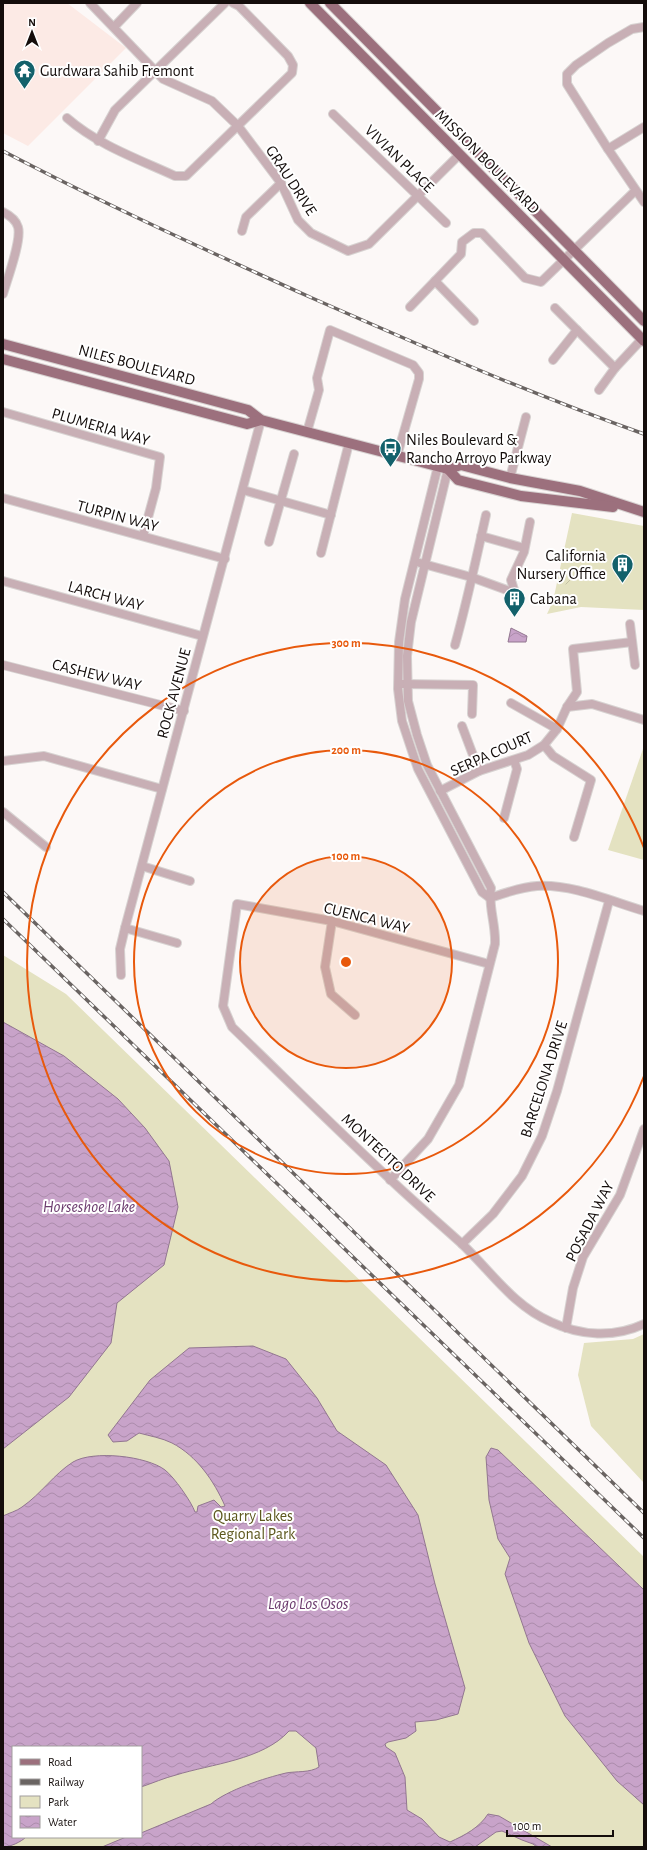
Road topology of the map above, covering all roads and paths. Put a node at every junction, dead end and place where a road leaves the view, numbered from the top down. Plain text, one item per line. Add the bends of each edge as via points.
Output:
1 (90, 3) edge
2 (137, 3) edge
3 (225, 3) edge
4 (233, 3) edge
5 (310, 3) edge
6 (330, 3) edge
7 (114, 27) junction
8 (644, 27) edge
9 (156, 70) junction
10 (333, 114) dead end
11 (67, 118) dead end
12 (238, 126) junction
13 (644, 127) edge
14 (98, 140) junction
15 (608, 149) junction
16 (460, 154) junction
17 (280, 183) junction
18 (635, 191) junction
19 (418, 195) junction
20 (644, 202) edge
21 (3, 212) edge
22 (446, 223) dead end
23 (242, 231) dead end
24 (575, 251) junction
25 (565, 261) junction
26 (435, 281) junction
27 (3, 294) edge
28 (410, 307) dead end
29 (555, 308) dead end
30 (474, 321) dead end
31 (644, 321) edge
32 (577, 330) junction
33 (643, 340) edge
34 (3, 344) edge
35 (3, 359) edge
36 (553, 360) dead end
37 (615, 368) junction
38 (599, 390) dead end
39 (3, 412) edge
40 (526, 417) dead end
41 (261, 420) junction
42 (307, 432) junction
43 (349, 443) junction
44 (294, 454) dead end
45 (397, 456) junction
46 (438, 466) junction
47 (448, 469) junction
48 (510, 478) junction
49 (243, 490) junction
50 (3, 498) edge
51 (281, 501) junction
52 (633, 509) junction
53 (644, 512) edge
54 (486, 515) dead end
55 (331, 516) junction
56 (530, 522) dead end
57 (143, 536) junction
58 (481, 536) junction
59 (269, 542) dead end
60 (524, 548) junction
61 (321, 553) dead end
62 (225, 558) junction
63 (415, 562) junction
64 (425, 564) junction
65 (471, 577) junction
66 (3, 581) edge
67 (630, 624) dead end
68 (202, 636) junction
69 (632, 642) junction
70 (455, 645) dead end
71 (3, 665) edge
72 (635, 665) dead end
73 (398, 684) junction
74 (407, 684) junction
75 (511, 703) dead end
76 (567, 707) junction
77 (184, 711) junction
78 (472, 714) dead end
79 (644, 720) edge
80 (462, 726) dead end
81 (557, 729) junction
82 (544, 745) junction
83 (514, 760) junction
84 (3, 761) edge
85 (479, 771) junction
86 (162, 789) junction
87 (440, 792) junction
88 (3, 812) edge
89 (504, 818) dead end
90 (574, 837) dead end
91 (46, 847) dead end
92 (142, 866) junction
93 (190, 881) dead end
94 (490, 898) junction
95 (609, 901) junction
96 (237, 904) joint
97 (644, 911) edge
98 (332, 921) junction
99 (125, 928) junction
100 (177, 943) dead end
101 (489, 964) junction
102 (121, 975) dead end
103 (355, 1015) dead end
104 (644, 1129) edge
105 (390, 1180) junction
106 (462, 1244) junction
107 (644, 1324) edge
108 (566, 1328) junction

1 - 7 street, GRAU DRIVE
2 - 7 street
3 - 9 street
4 - 12 street via 239,6 288,56 293,65 292,73
5 - 16 main road, MISSION BOULEVARD
6 - 24 main road, MISSION BOULEVARD
7 - 9 street, GRAU DRIVE
8 - 15 street via 632,29 608,42 567,74 567,84
9 - 12 street, GRAU DRIVE via 163,79 212,101
9 - 14 street via 115,110
10 - 19 street, VIVIAN PLACE
11 - 14 street
12 - 14 street via 186,176 175,176
12 - 17 street, GRAU DRIVE
13 - 15 street
15 - 18 street
16 - 19 street, GRAU DRIVE
16 - 25 main road, MISSION BOULEVARD
17 - 19 street, GRAU DRIVE via 298,220 312,233 348,251 369,244
17 - 23 street via 246,217
18 - 20 street
18 - 24 street
19 - 22 street, VIVIAN PLACE
21 - 27 street via 12,218 19,228 19,239
24 - 25 street
24 - 31 main road, MISSION BOULEVARD
25 - 26 street via 541,282 525,278 482,233 474,233 462,242 461,254
25 - 33 main road, MISSION BOULEVARD
26 - 28 street
26 - 30 street
29 - 32 street
32 - 36 street
32 - 37 street
33 - 37 street
34 - 41 main road, NILES BOULEVARD via 248,410
35 - 41 main road, NILES BOULEVARD via 248,424
37 - 38 street
39 - 57 street, PLUMERIA WAY via 160,457 156,488
40 - 48 street
41 - 42 main road, NILES BOULEVARD
41 - 49 street, ROCK AVENUE
42 - 43 main road, NILES BOULEVARD
42 - 45 street via 319,390 316,378 330,330 413,365 417,369 419,379
43 - 45 main road, NILES BOULEVARD
43 - 55 street
44 - 51 street
45 - 46 main road, NILES BOULEVARD
46 - 47 main road, NILES BOULEVARD
46 - 63 street
47 - 48 main road, NILES BOULEVARD via 461,465
47 - 52 main road, NILES BOULEVARD via 458,480 521,496
47 - 64 street
48 - 52 main road, NILES BOULEVARD via 580,491
49 - 51 street
49 - 62 street, ROCK AVENUE
50 - 57 street, TURPIN WAY
51 - 55 street
51 - 59 street
52 - 53 main road, NILES BOULEVARD
54 - 58 street
55 - 61 street
56 - 60 street
57 - 62 street, TURPIN WAY
58 - 60 street
58 - 65 street
60 - 65 street via 511,580 515,593
62 - 68 street, ROCK AVENUE
63 - 64 street
63 - 73 street via 402,619
64 - 65 street
64 - 74 street via 408,637
65 - 70 street via 470,594
66 - 68 street, LARCH WAY
67 - 69 street
68 - 77 street, ROCK AVENUE
69 - 72 street
69 - 76 street, SERPA COURT via 573,649 577,692
71 - 77 street, CASHEW WAY
73 - 74 street
73 - 94 street via 402,721 418,769 482,892
74 - 78 street via 473,685
74 - 87 street via 408,701 417,735
75 - 81 street
76 - 79 street via 592,704
76 - 81 street, SERPA COURT
77 - 86 street, ROCK AVENUE
80 - 85 street
81 - 82 street, SERPA COURT
82 - 83 street, SERPA COURT
82 - 90 street via 553,756 591,780
83 - 85 street, SERPA COURT
83 - 89 street via 517,769
84 - 86 street via 44,756
85 - 87 street, SERPA COURT
86 - 92 street, ROCK AVENUE
87 - 94 street via 491,888
88 - 91 street
92 - 93 street
92 - 99 street, ROCK AVENUE
94 - 95 street via 536,886 563,887
94 - 101 street via 496,930
95 - 97 street
95 - 106 street, BARCELONA DRIVE via 557,1091 542,1136 522,1176 493,1214
96 - 98 street, CUENCA WAY
96 - 105 street, MONTECITO DRIVE via 223,1006 232,1027
98 - 101 street, CUENCA WAY
98 - 103 street via 325,967 331,994
99 - 100 street
99 - 102 street, ROCK AVENUE via 120,948
101 - 105 street via 459,1085 428,1139
104 - 108 street, POSADA WAY via 620,1195 583,1257 573,1288
105 - 106 street, MONTECITO DRIVE
106 - 108 street, MONTECITO DRIVE via 520,1304 550,1322
107 - 108 street, MONTECITO DRIVE via 631,1330 597,1335

